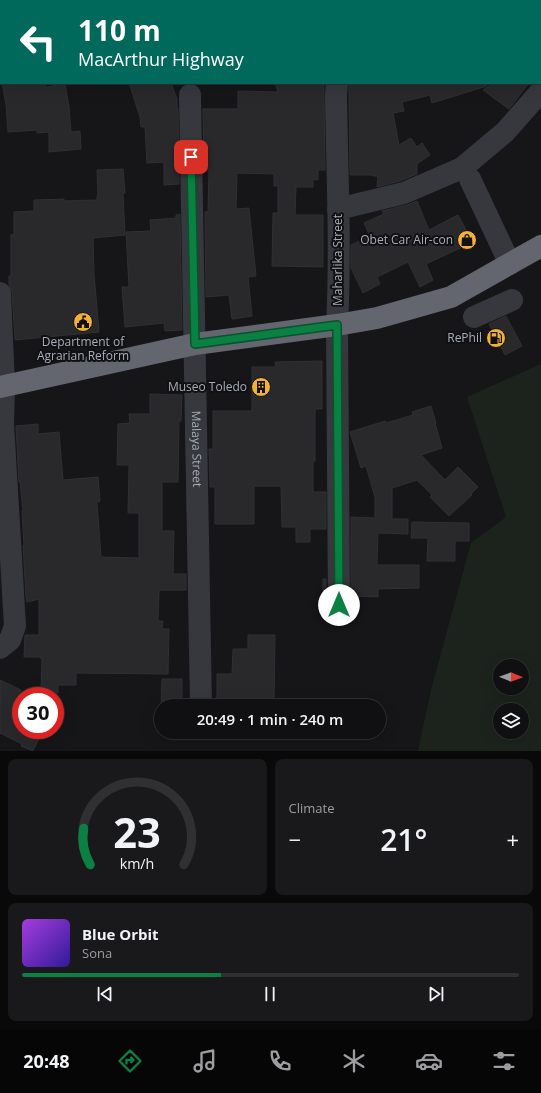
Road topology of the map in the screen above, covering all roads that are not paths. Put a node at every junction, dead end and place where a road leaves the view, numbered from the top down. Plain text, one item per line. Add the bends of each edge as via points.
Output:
1 (337, 84) edge
2 (541, 91) edge
3 (190, 95) dead end
4 (470, 179) dead end
5 (338, 209) junction
6 (541, 246) edge
7 (510, 264) junction
8 (0, 293) edge
9 (512, 300) dead end
10 (474, 317) dead end
11 (337, 325) junction
12 (195, 344) junction
13 (2, 387) edge
14 (339, 605) dead end
15 (0, 648) edge
16 (201, 699) edge

1 - 5 street, Maharlika Street
2 - 5 street via 505,132 462,168 404,194
3 - 12 street, Malaya Street
4 - 7 street
5 - 11 street, Maharlika Street
6 - 7 highway
7 - 11 highway via 451,297 376,318
8 - 13 street
9 - 10 street
11 - 12 highway
11 - 14 street, Maharlika Street
12 - 13 highway
12 - 16 street, Malaya Street
13 - 15 street via 15,626 10,640

